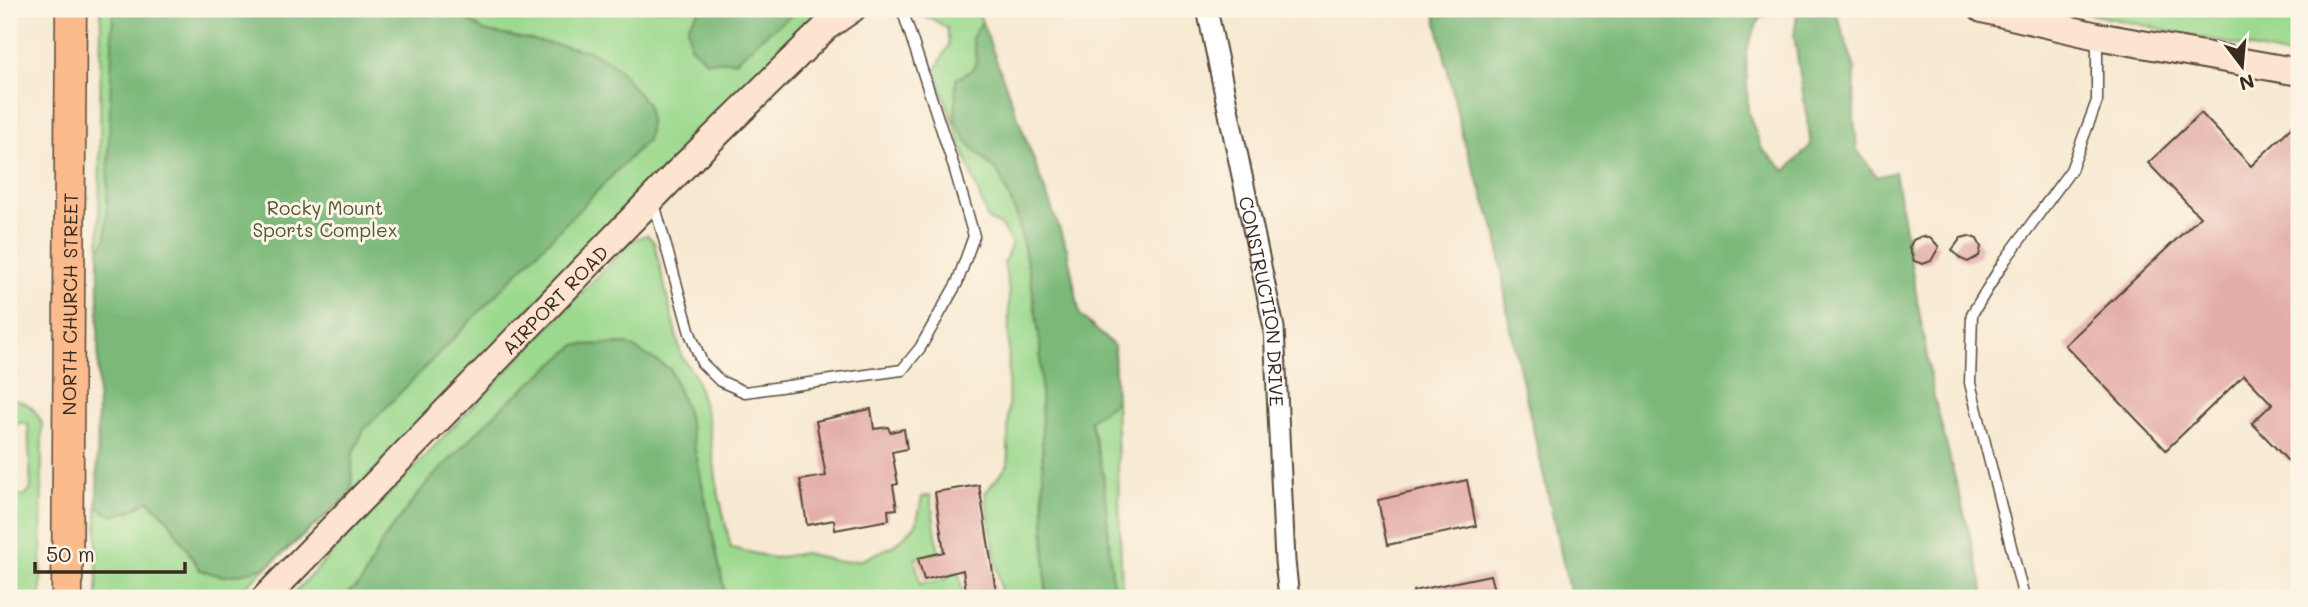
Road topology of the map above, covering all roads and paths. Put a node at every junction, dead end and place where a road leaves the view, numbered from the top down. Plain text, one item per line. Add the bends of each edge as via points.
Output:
1 (71, 9) edge
2 (852, 9) edge
3 (902, 9) edge
4 (1207, 9) edge
5 (1982, 9) edge
6 (2097, 36) junction
7 (2299, 72) edge
8 (653, 198) junction
9 (67, 598) edge
10 (265, 598) edge
11 (1289, 598) edge
12 (2024, 598) edge

1 - 9 main road, NORTH CHURCH STREET
2 - 8 main road, AIRPORT ROAD via 826,27
3 - 8 lane via 974,236 957,283 902,370 745,392 720,381 702,363 690,333
4 - 11 street, CONSTRUCTION DRIVE via 1274,328
5 - 6 main road
6 - 7 main road
6 - 12 lane via 2097,101 2071,170 1972,314 1970,383
8 - 10 main road, AIRPORT ROAD

